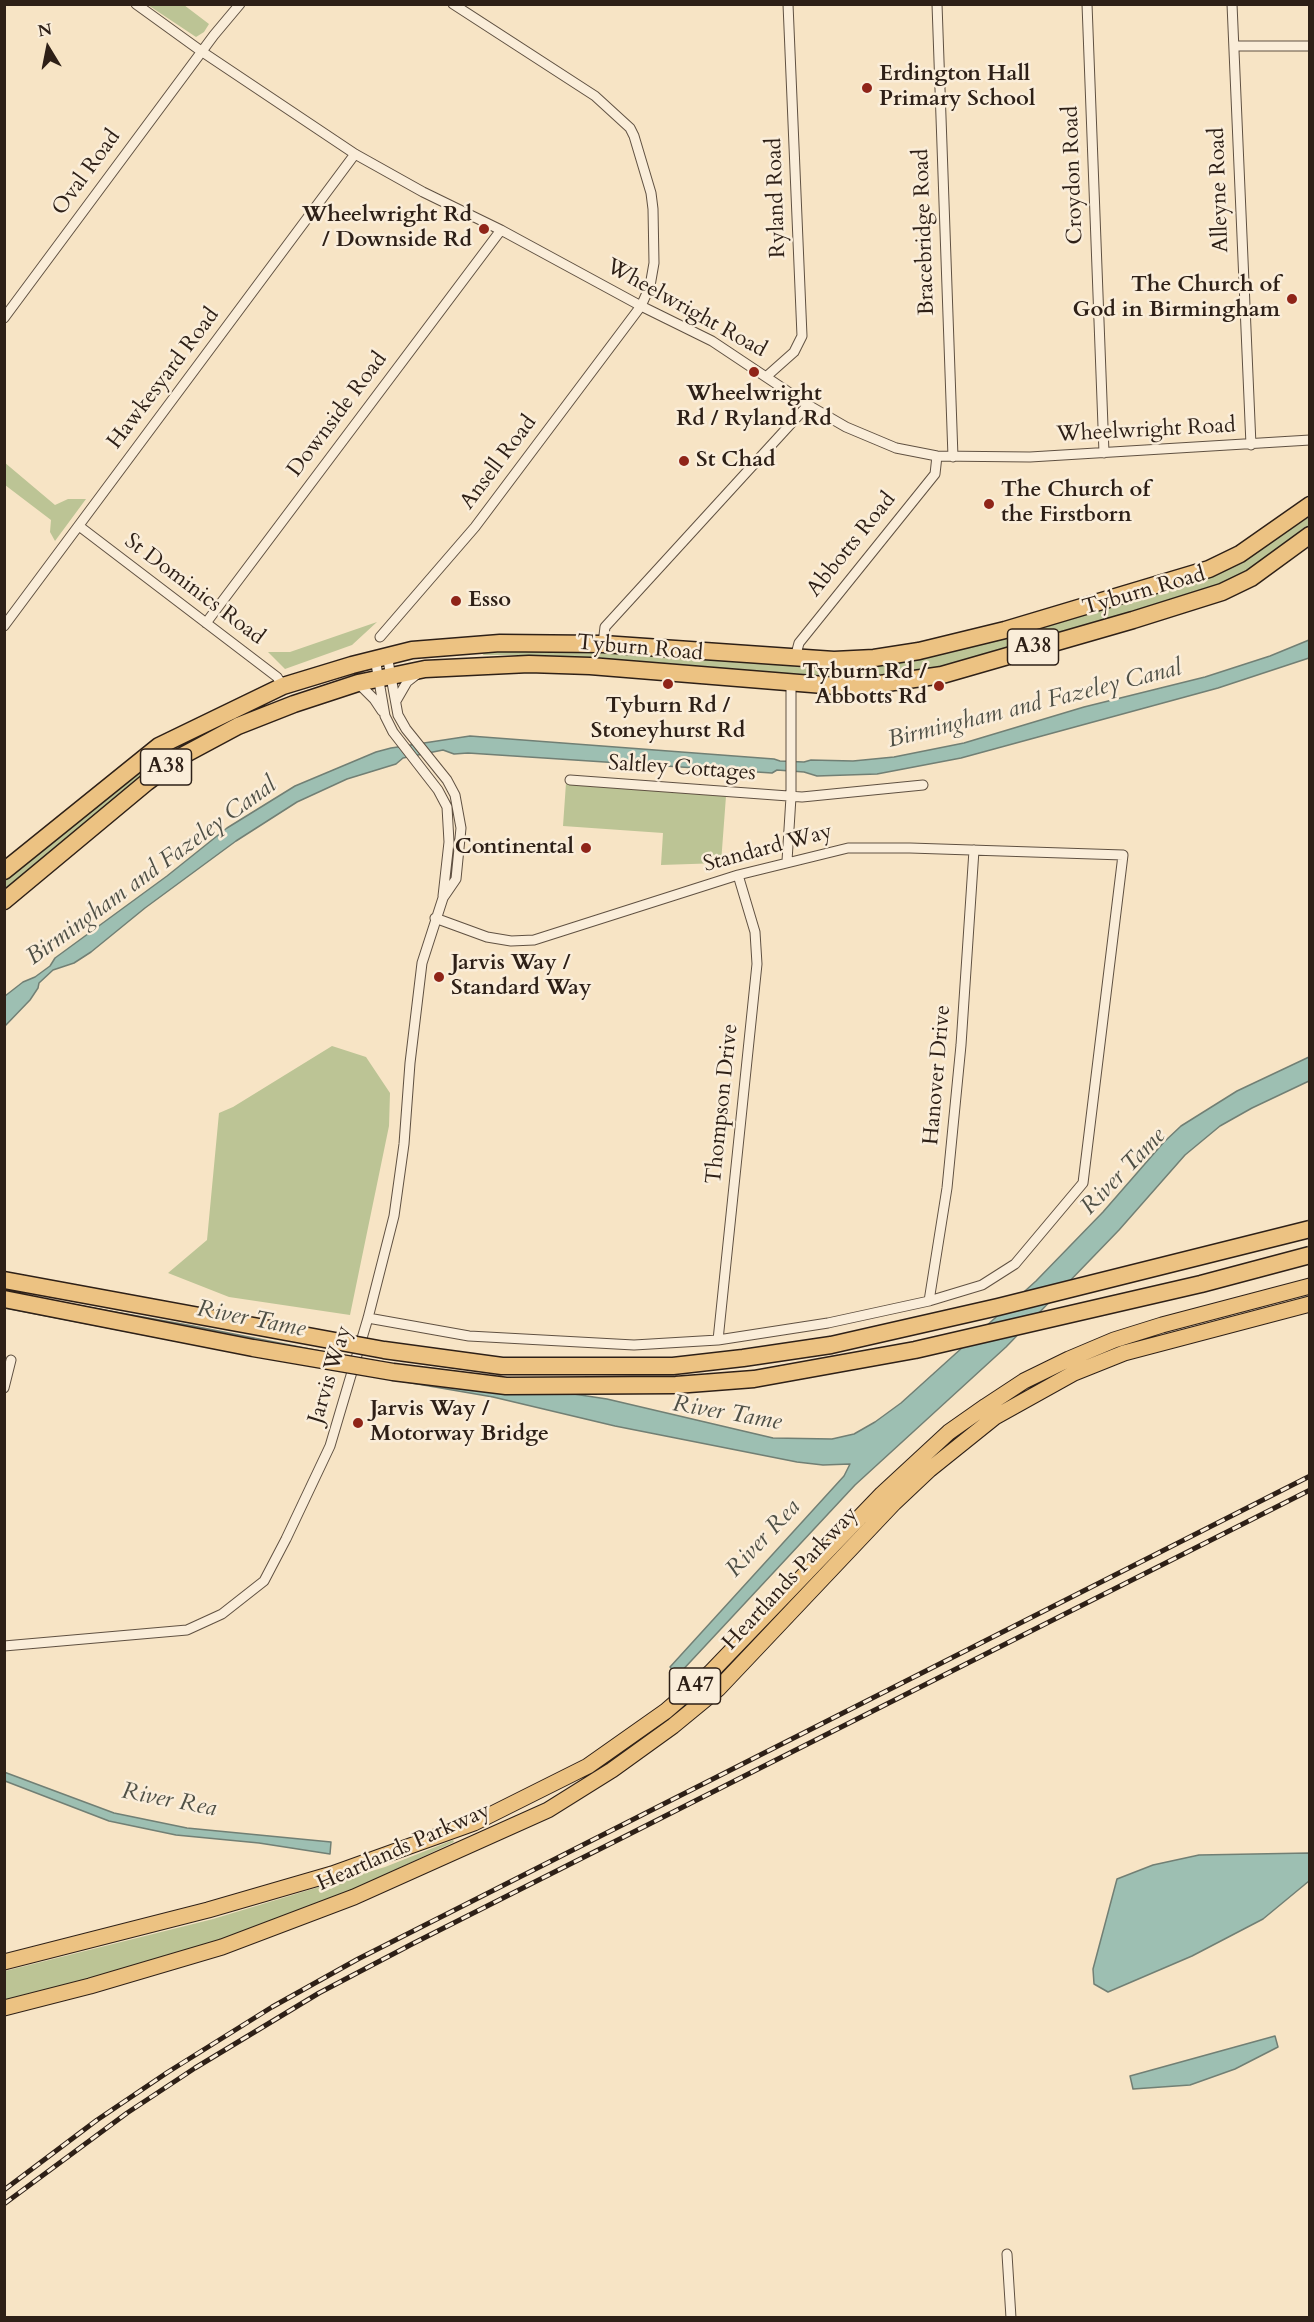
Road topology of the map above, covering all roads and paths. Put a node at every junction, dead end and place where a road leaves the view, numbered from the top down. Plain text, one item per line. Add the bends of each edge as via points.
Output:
1 (136, 4) edge
2 (240, 4) edge
3 (453, 4) edge
4 (788, 4) edge
5 (937, 4) edge
6 (1087, 4) edge
7 (1232, 4) edge
8 (1234, 46) junction
9 (1310, 46) edge
10 (201, 51) junction
11 (355, 154) junction
12 (501, 230) junction
13 (641, 306) junction
14 (4, 318) edge
15 (767, 376) junction
16 (808, 405) junction
17 (1310, 440) edge
18 (1251, 445) junction
19 (1104, 453) junction
20 (937, 456) junction
21 (953, 457) junction
22 (1310, 505) edge
23 (78, 526) junction
24 (1310, 535) edge
25 (206, 623) junction
26 (4, 626) edge
27 (380, 637) dead end
28 (603, 644) junction
29 (381, 657) junction
30 (795, 658) junction
31 (425, 669) junction
32 (384, 677) junction
33 (358, 683) junction
34 (791, 684) junction
35 (284, 686) junction
36 (396, 701) junction
37 (385, 716) junction
38 (570, 780) dead end
39 (923, 785) dead end
40 (791, 797) junction
41 (974, 850) junction
42 (787, 861) junction
43 (4, 871) edge
44 (738, 875) junction
45 (443, 898) junction
46 (4, 901) edge
47 (435, 918) junction
48 (1310, 1229) edge
49 (1310, 1255) edge
50 (4, 1280) edge
51 (1310, 1286) edge
52 (4, 1299) edge
53 (929, 1301) junction
54 (1310, 1304) edge
55 (368, 1318) junction
56 (718, 1340) junction
57 (11, 1360) dead end
58 (4, 1388) edge
59 (4, 1646) edge
60 (4, 1962) edge
61 (4, 2008) edge
62 (1007, 2254) dead end
63 (1011, 2318) edge

1 - 10 street, Wheelwright Road
2 - 10 street, Oval Road
3 - 13 street, Ansell Road via 595,96 630,128 653,209 654,263
4 - 15 street, Ryland Road via 802,336 794,352
5 - 21 street, Bracebridge Road
6 - 19 street, Croydon Road
7 - 8 street, Alleyne Road
8 - 9 street
8 - 18 street, Alleyne Road
10 - 11 street, Wheelwright Road
10 - 14 street, Oval Road
11 - 12 street, Wheelwright Road
11 - 23 street, Hawkesyard Road
12 - 13 street, Wheelwright Road
12 - 25 street, Downside Road
13 - 15 street, Wheelwright Road via 712,341
13 - 27 street, Ansell Road via 475,527
15 - 16 street, Wheelwright Road
16 - 20 street, Wheelwright Road via 868,437 896,448
16 - 28 street via 605,627
17 - 18 street, Wheelwright Road
18 - 19 street, Wheelwright Road
19 - 21 street, Wheelwright Road
20 - 21 street, Wheelwright Road
20 - 30 street, Abbotts Road via 935,474 799,643
22 - 30 highway, Tyburn Road / A38 via 1240,554 1209,569 1122,596 938,648 874,658
23 - 25 street, St Dominics Road
23 - 26 street, Hawkesyard Road
24 - 34 highway, Tyburn Road / A38 via 1251,578 1222,592 1133,621 942,675 880,684
25 - 35 street, St Dominics Road
28 - 29 highway, Tyburn Road / A38 via 500,643 437,647
28 - 30 highway, Tyburn Road / A38
29 - 32 street
29 - 35 highway, Tyburn Road / A38
31 - 32 highway, Tyburn Road / A38
31 - 34 highway, Tyburn Road / A38 via 529,664 590,666
31 - 36 street via 406,682
32 - 33 highway, Tyburn Road / A38
32 - 36 street, Jarvis Way
32 - 37 street
33 - 37 street
33 - 46 highway, Tyburn Road / A38 via 238,726 182,756
34 - 40 street, Saltley Cottages
35 - 43 highway, Tyburn Road / A38 via 159,746
36 - 45 street, Jarvis Way via 406,729 455,795 461,828 456,879
37 - 45 street, Jarvis Way via 447,807 449,842
38 - 40 street, Saltley Cottages
39 - 40 street, Saltley Cottages
40 - 42 street
41 - 42 street, Standard Way via 848,848
41 - 53 street, Hanover Drive via 948,1179
41 - 53 street, Standard Way via 1123,855 1083,1183 1014,1264 982,1285
42 - 44 street, Standard Way
44 - 47 street, Standard Way via 534,940 487,937
44 - 56 street, Thompson Drive via 755,932 758,964
45 - 47 street, Jarvis Way
47 - 55 street, Jarvis Way via 422,963 394,1216
48 - 50 highway, bridge via 831,1345 673,1366 502,1366 384,1350
49 - 52 highway, bridge via 915,1350 754,1379 676,1385 506,1386 393,1372
51 - 60 main road, Heartlands Parkway / A47 via 1114,1340 1042,1372 986,1406 949,1432 882,1494 711,1672 666,1711 588,1766 474,1823 332,1874
53 - 56 street via 828,1323
54 - 61 main road, Heartlands Parkway / A47 via 1124,1353 1074,1373 994,1417 894,1503 717,1689 612,1770 548,1810 354,1897 222,1947
55 - 56 street via 516,1340 634,1345
55 - 59 street, Jarvis Way via 330,1446 264,1581 222,1614 187,1630
57 - 58 street
62 - 63 street

